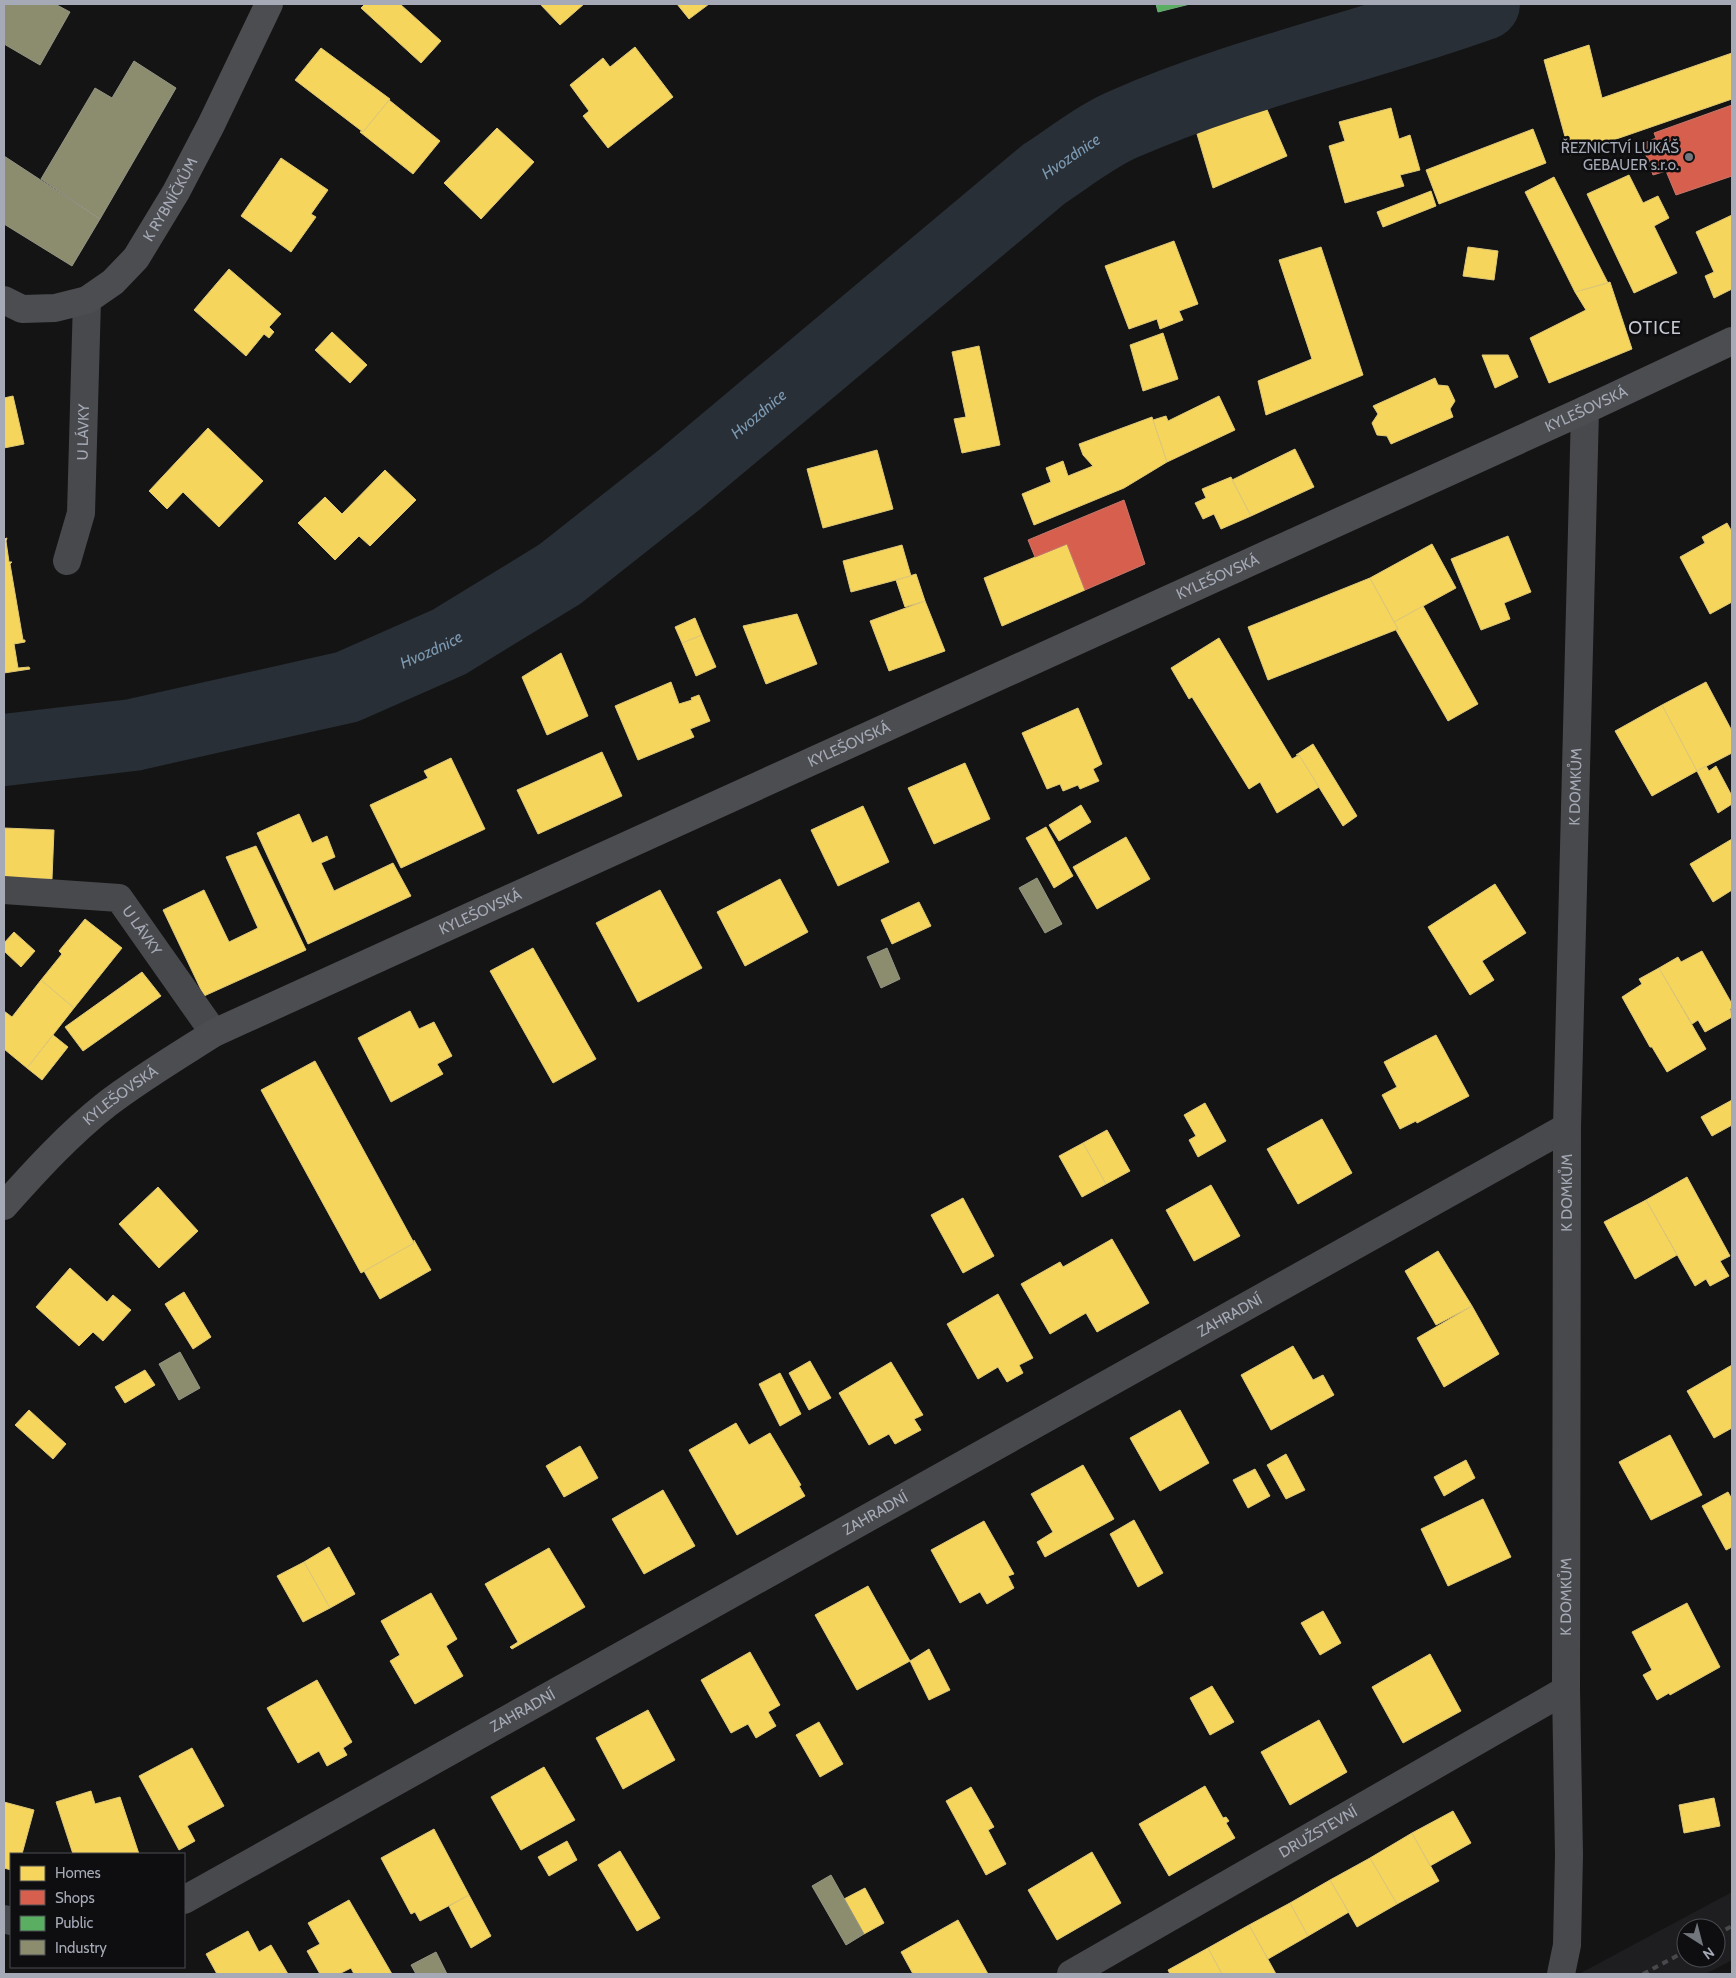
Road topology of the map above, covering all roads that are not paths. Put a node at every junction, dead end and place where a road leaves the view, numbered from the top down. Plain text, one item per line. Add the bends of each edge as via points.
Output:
1 (269, 4) edge
2 (4, 300) edge
3 (88, 300) junction
4 (1732, 341) edge
5 (1585, 410) junction
6 (67, 561) dead end
7 (4, 890) edge
8 (214, 1033) junction
9 (1567, 1127) junction
10 (4, 1206) edge
11 (1566, 1690) junction
12 (185, 1899) edge
13 (1071, 1974) edge
14 (1562, 1974) edge

1 - 3 main road, K RYBNÍČKŮM via 176,192 136,258 113,282
2 - 3 main road, K RYBNÍČKŮM via 22,309 55,308
3 - 6 street, U LÁVKY via 81,514
4 - 5 main road, KYLEŠOVSKÁ
5 - 8 main road, KYLEŠOVSKÁ
5 - 9 street, K DOMKŮM
7 - 8 street, U LÁVKY via 119,898
8 - 10 main road, KYLEŠOVSKÁ via 105,1106 53,1153
9 - 11 street, K DOMKŮM
9 - 12 street, ZAHRADNÍ
11 - 13 street, DRUŽSTEVNÍ
11 - 14 street, K DOMKŮM via 1569,1855

